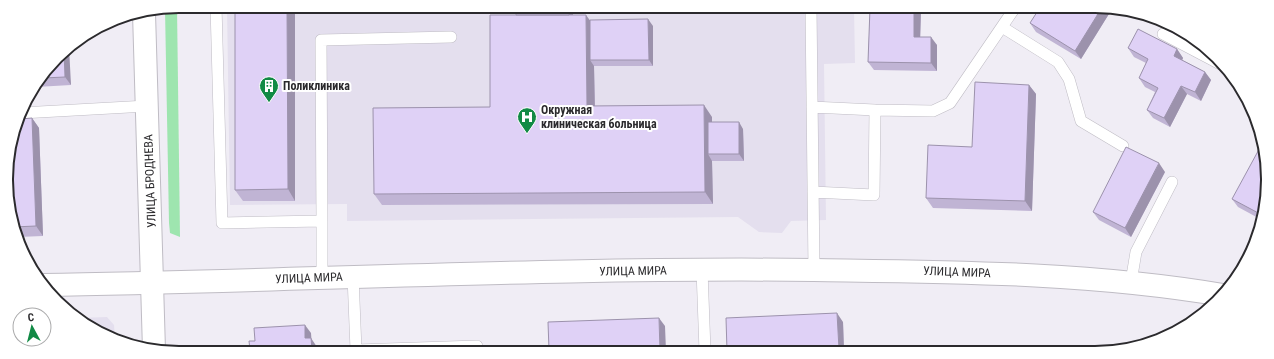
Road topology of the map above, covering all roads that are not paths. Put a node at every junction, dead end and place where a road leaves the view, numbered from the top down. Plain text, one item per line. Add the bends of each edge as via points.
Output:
1 (216, 13) edge
2 (811, 13) edge
3 (1011, 13) edge
4 (144, 17) edge
5 (1002, 27) junction
6 (1163, 34) edge
7 (451, 37) dead end
8 (1207, 57) edge
9 (147, 106) junction
10 (812, 107) junction
11 (875, 110) junction
12 (27, 113) edge
13 (1123, 146) dead end
14 (1172, 182) dead end
15 (813, 192) junction
16 (322, 220) junction
17 (702, 270) junction
18 (814, 270) junction
19 (353, 276) junction
20 (322, 277) junction
21 (1131, 282) junction
22 (152, 283) junction
23 (50, 285) edge
24 (1215, 294) edge
25 (154, 344) edge
26 (356, 346) edge
27 (705, 346) edge

1 - 16 lane via 222,223
2 - 10 lane
3 - 5 lane
4 - 9 street, УЛИЦА БРОДНЕВА
5 - 11 lane via 950,103 933,111
5 - 13 lane via 1058,62 1069,79 1081,121
6 - 8 lane
7 - 16 lane via 321,40
9 - 12 lane
9 - 22 street, УЛИЦА БРОДНЕВА
10 - 11 lane
10 - 15 lane
11 - 15 lane via 874,195
14 - 21 lane via 1136,252
15 - 18 lane
16 - 20 lane
17 - 18 street, УЛИЦА МИРА
17 - 19 street, УЛИЦА МИРА
17 - 27 lane
18 - 21 street, УЛИЦА МИРА via 1004,273
19 - 20 street, УЛИЦА МИРА
19 - 26 lane
20 - 22 street, УЛИЦА МИРА
21 - 24 street, УЛИЦА МИРА
22 - 23 street, УЛИЦА МИРА
22 - 25 street, УЛИЦА БРОДНЕВА

